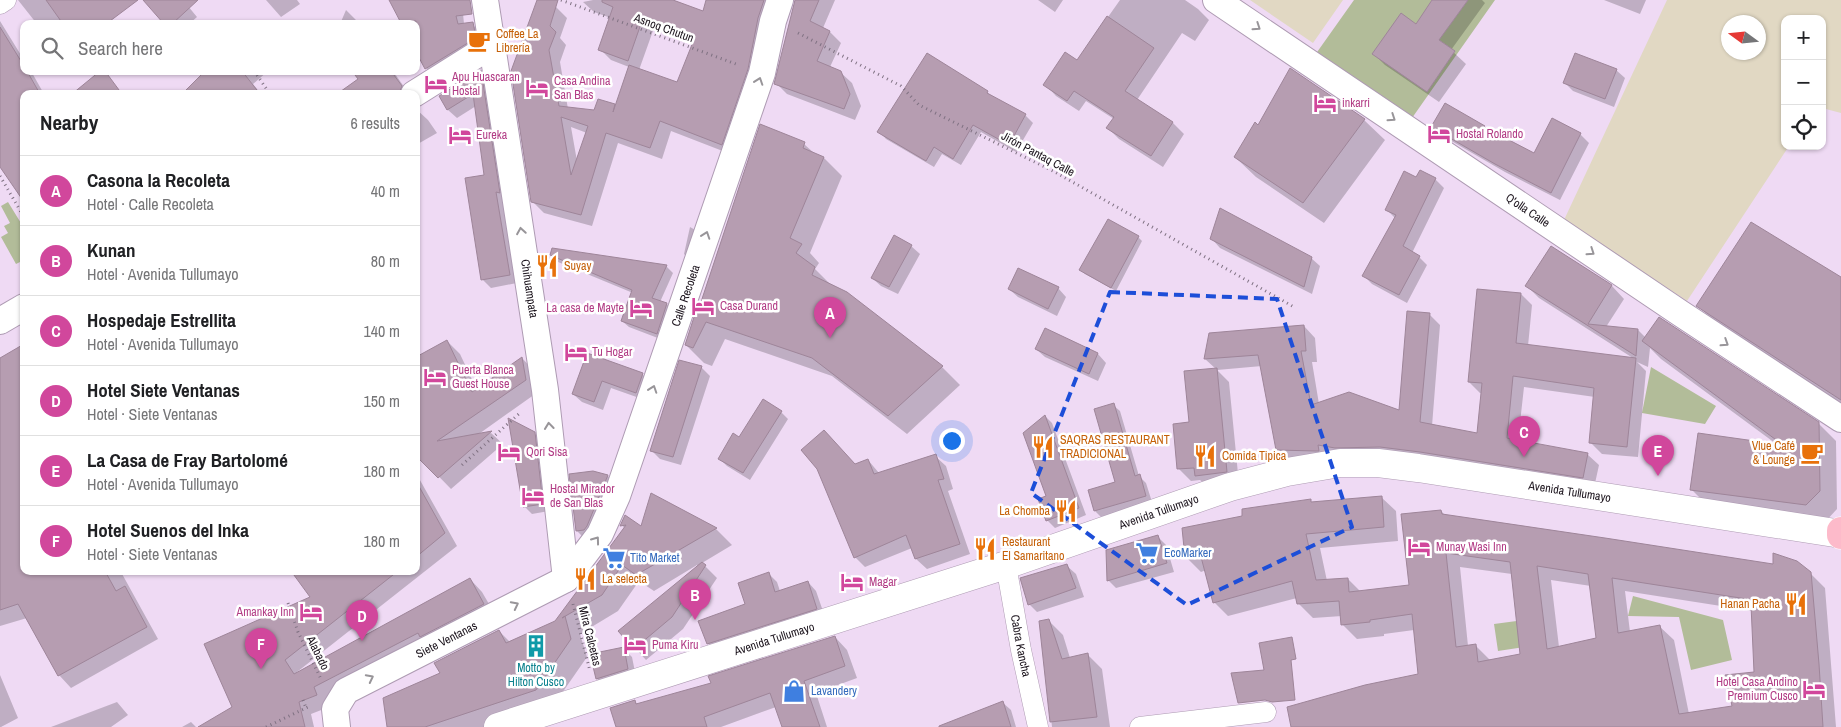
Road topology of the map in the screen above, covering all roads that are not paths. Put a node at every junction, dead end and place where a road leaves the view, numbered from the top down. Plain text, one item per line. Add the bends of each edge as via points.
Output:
1 (6, 0) edge
2 (485, 0) edge
3 (1216, 0) edge
4 (0, 4) edge
5 (776, 10) edge
6 (492, 46) junction
7 (420, 90) edge
8 (20, 309) edge
9 (0, 321) edge
10 (1841, 419) edge
11 (1841, 531) edge
12 (1841, 535) edge
13 (1841, 541) edge
14 (1006, 565) junction
15 (566, 579) junction
16 (334, 711) edge
17 (1266, 712) dead end
18 (498, 727) edge
19 (1038, 727) edge
20 (1140, 727) edge

1 - 4 street
2 - 6 street, Chihuampata
3 -> 10 street, Q'olla Calle
15 -> 5 street, Calle Recoleta via 600,534 616,496 762,73
6 - 7 street
15 -> 6 street, Chihuampata via 545,390
8 - 9 street
11 - 12 main road
12 - 13 street
12 - 14 street, Avenida Tullumayo via 1418,468 1340,463 1287,472 1230,487
14 - 18 street, Avenida Tullumayo
14 - 19 street, Cabra Kancha
16 -> 15 street, Siete Ventanas via 346,691
17 - 20 street

